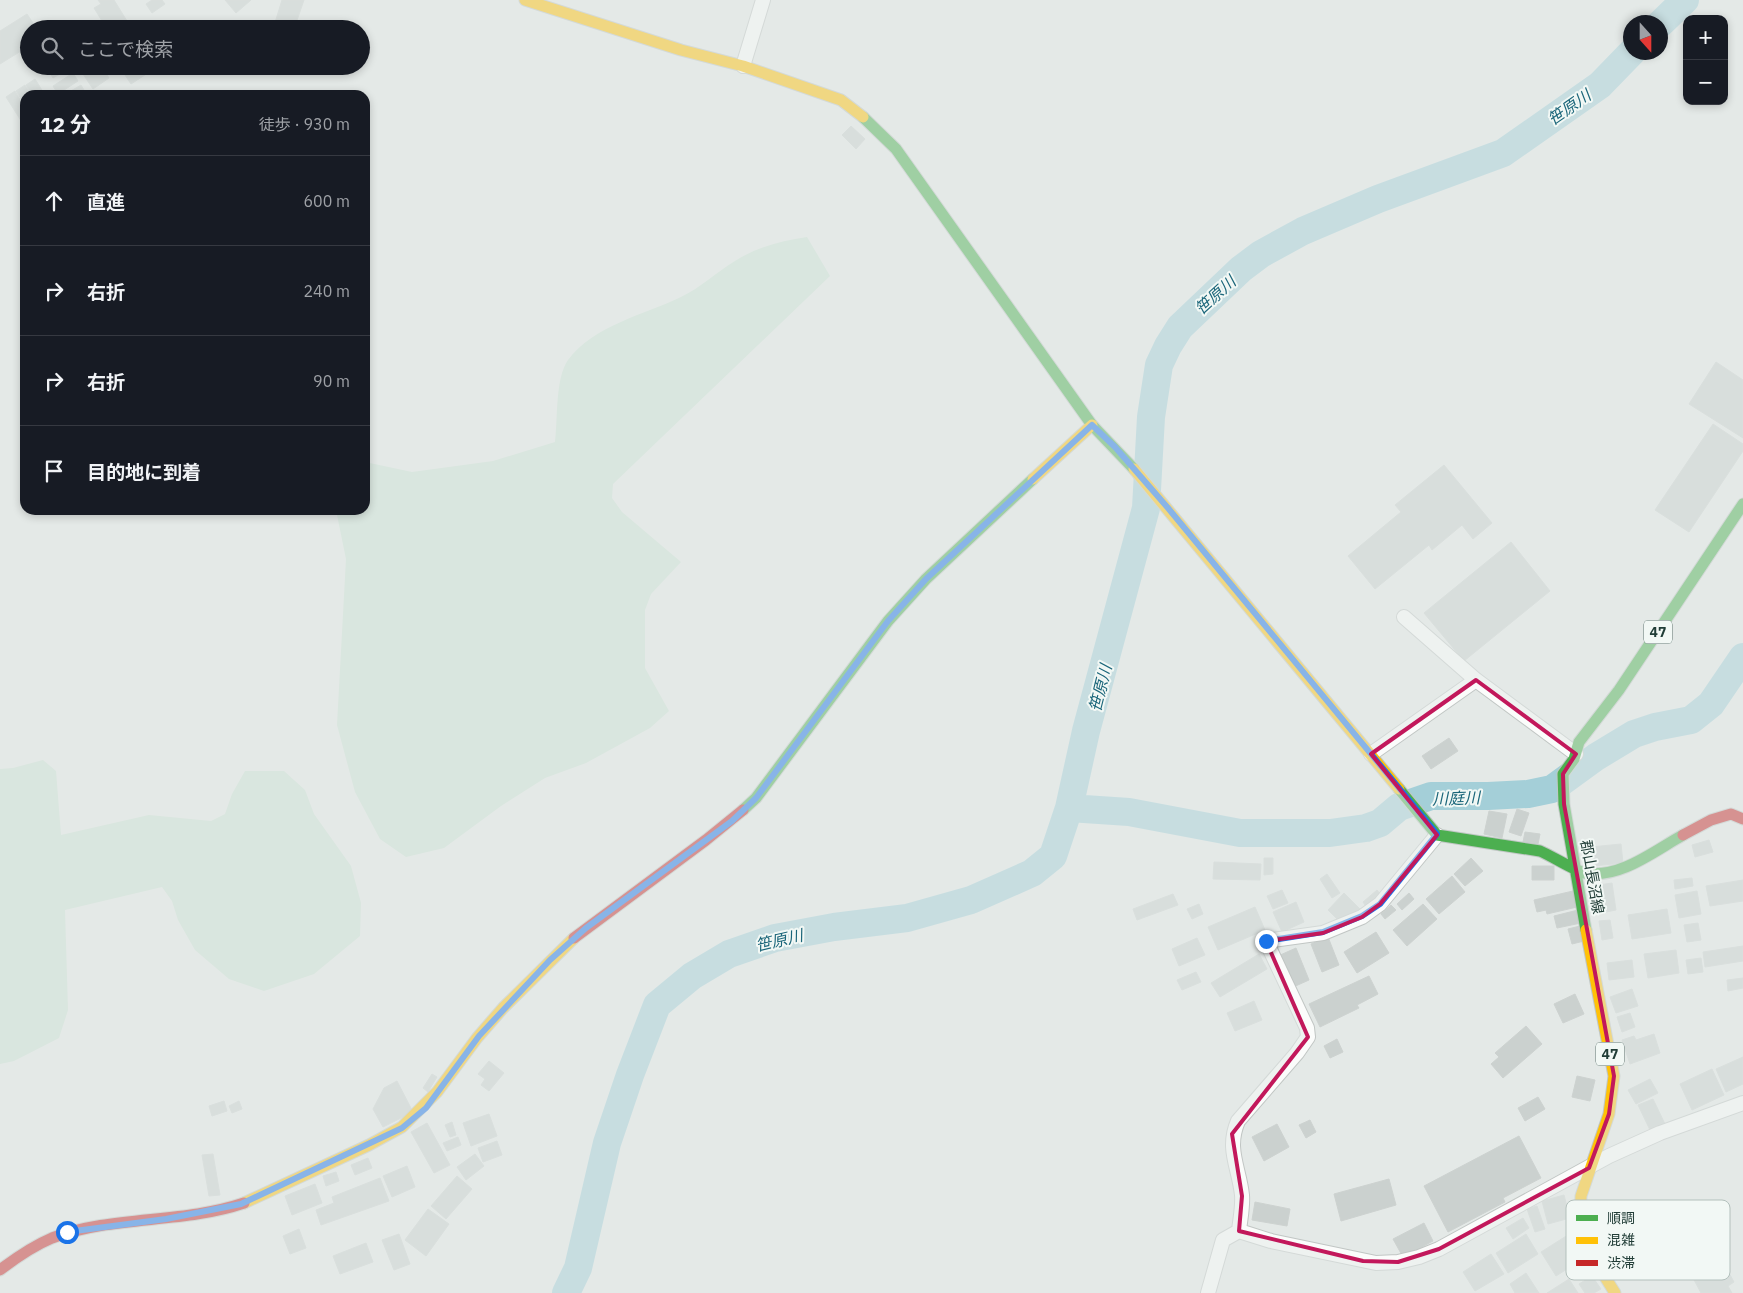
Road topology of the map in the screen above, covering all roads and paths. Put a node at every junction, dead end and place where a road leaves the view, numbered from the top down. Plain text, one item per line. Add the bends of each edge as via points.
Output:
1 (525, 0) edge
2 (763, 0) edge
3 (743, 66) junction
4 (1092, 425) junction
5 (1743, 504) edge
6 (1404, 617) dead end
7 (1476, 680) junction
8 (1371, 754) junction
9 (1575, 756) junction
10 (1743, 819) edge
11 (1437, 834) junction
12 (1574, 867) junction
13 (1743, 1103) edge
14 (1589, 1168) junction
15 (1581, 1200) edge
16 (1239, 1231) junction
17 (0, 1270) edge
18 (1607, 1280) edge
19 (1208, 1293) edge
20 (1615, 1293) edge

1 - 3 street via 681,50
2 - 3 street
3 - 4 street via 841,100 870,122 896,149
4 - 8 street via 1168,508
4 - 17 street via 926,579 888,621 756,798 732,821 586,928 550,960 479,1036 420,1115 373,1143 241,1204 166,1219 67,1232 18,1253
5 - 9 street, 郡山長沼線 / 47 via 1580,742
6 - 7 street
7 - 8 street
7 - 9 street
8 - 11 street
9 - 12 street, 郡山長沼線 / 47 via 1563,774 1564,804
10 - 12 street via 1731,814 1711,820 1618,871 1584,873
11 - 12 street via 1540,852 1556,856
11 - 16 street via 1380,904 1362,916 1323,932 1266,941 1308,1036 1238,1121 1232,1134 1231,1144 1242,1196
12 - 14 street, 郡山長沼線 / 47 via 1614,1076 1609,1114
13 - 14 street via 1660,1132
14 - 15 street, 郡山長沼線 / 47
14 - 16 street via 1439,1249 1419,1258 1398,1262 1363,1261
16 - 19 street via 1223,1240
18 - 20 street, 郡山長沼線 / 47

